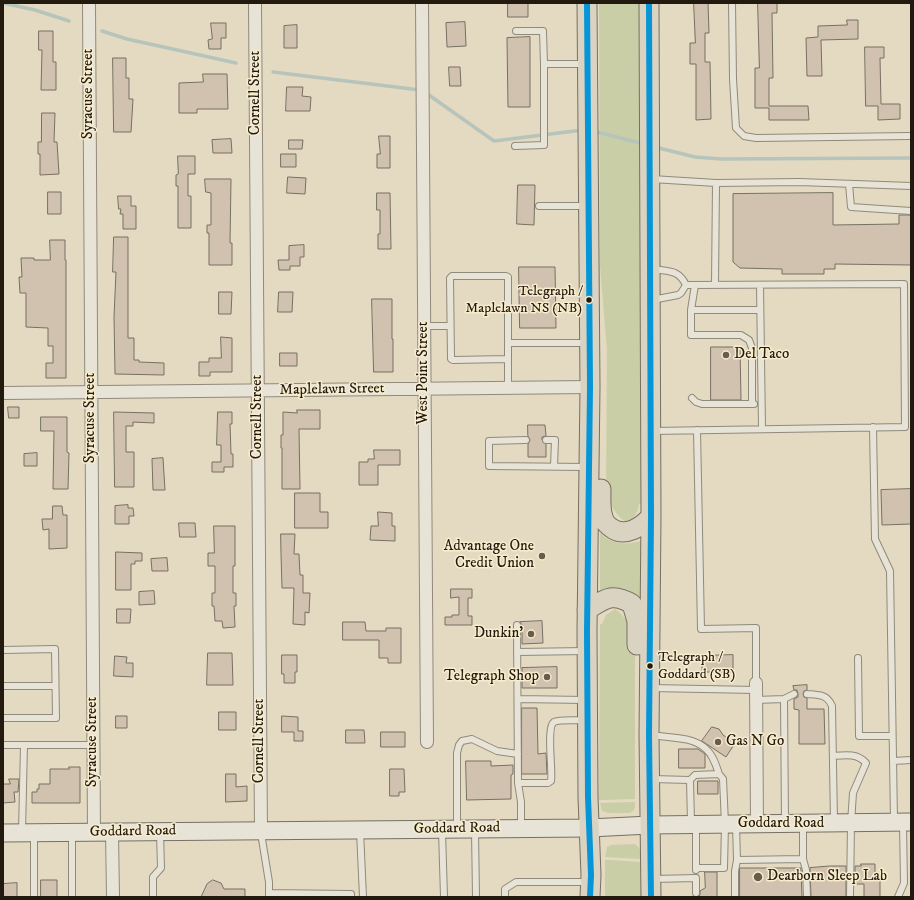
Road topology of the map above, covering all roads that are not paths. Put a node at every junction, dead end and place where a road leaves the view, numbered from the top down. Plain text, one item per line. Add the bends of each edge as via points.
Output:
1 (89, 3) edge
2 (255, 3) edge
3 (422, 3) edge
4 (587, 3) edge
5 (649, 3) edge
6 (732, 3) edge
7 (516, 31) dead end
8 (544, 64) junction
9 (587, 64) junction
10 (911, 136) edge
11 (514, 146) dead end
12 (650, 179) junction
13 (716, 183) junction
14 (850, 184) junction
15 (911, 186) edge
16 (538, 206) dead end
17 (588, 206) junction
18 (911, 211) edge
19 (650, 268) junction
20 (686, 285) junction
21 (695, 285) junction
22 (714, 285) junction
23 (760, 285) junction
24 (650, 300) junction
25 (589, 309) junction
26 (691, 310) junction
27 (760, 310) junction
28 (424, 326) junction
29 (450, 326) junction
30 (508, 343) junction
31 (589, 343) junction
32 (508, 360) junction
33 (590, 387) junction
34 (508, 388) junction
35 (424, 389) junction
36 (258, 390) junction
37 (91, 392) junction
38 (3, 393) edge
39 (692, 398) dead end
40 (761, 403) junction
41 (752, 404) junction
42 (873, 427) junction
43 (908, 427) edge
44 (762, 429) junction
45 (697, 430) junction
46 (651, 431) junction
47 (526, 440) dead end
48 (546, 440) dead end
49 (554, 466) junction
50 (590, 467) junction
51 (651, 516) junction
52 (587, 610) junction
53 (517, 625) dead end
54 (3, 650) edge
55 (587, 651) junction
56 (517, 652) junction
57 (858, 658) dead end
58 (3, 686) edge
59 (55, 686) junction
60 (650, 688) junction
61 (756, 691) junction
62 (794, 694) dead end
63 (807, 694) dead end
64 (518, 699) junction
65 (784, 699) junction
66 (587, 700) junction
67 (3, 718) edge
68 (588, 720) junction
69 (649, 735) junction
70 (892, 736) junction
71 (427, 742) dead end
72 (93, 744) junction
73 (24, 745) junction
74 (3, 746) edge
75 (518, 754) junction
76 (833, 756) junction
77 (911, 760) edge
78 (893, 761) junction
79 (719, 774) junction
80 (690, 780) junction
81 (518, 783) junction
82 (650, 784) junction
83 (851, 823) junction
84 (902, 823) edge
85 (731, 824) junction
86 (756, 824) junction
87 (785, 824) junction
88 (803, 824) junction
89 (834, 824) junction
90 (650, 825) junction
91 (694, 825) junction
92 (521, 828) junction
93 (589, 828) junction
94 (450, 829) junction
95 (475, 829) junction
96 (360, 830) junction
97 (261, 831) junction
98 (112, 832) junction
99 (160, 832) junction
100 (28, 833) junction
101 (72, 833) junction
102 (94, 833) junction
103 (3, 834) edge
104 (804, 859) junction
105 (737, 860) junction
106 (696, 868) junction
107 (696, 878) junction
108 (590, 881) edge
109 (651, 888) edge
110 (696, 894) dead end
111 (269, 895) edge
112 (34, 897) edge
113 (72, 897) edge
114 (113, 897) edge
115 (153, 897) edge
116 (351, 897) edge
117 (363, 897) edge
118 (444, 897) edge
119 (476, 897) edge
120 (505, 897) edge
121 (601, 897) edge
122 (735, 897) edge
123 (807, 897) edge
124 (850, 897) edge
125 (898, 897) edge

1 - 37 street, Syracuse Street
2 - 36 street, Cornell Street
3 - 28 street, West Point Street
4 - 9 main road
5 - 12 main road
6 - 10 lane via 736,128 744,136
7 - 8 lane via 543,31
8 - 9 lane
8 - 11 lane via 544,145
9 - 17 main road
12 - 13 lane
12 - 19 main road
13 - 14 lane
13 - 22 lane
14 - 15 lane
14 - 18 lane via 851,207
16 - 17 lane
17 - 25 main road
19 - 20 lane via 678,274
19 - 24 main road
20 - 21 lane
20 - 24 lane via 678,295
21 - 22 lane
21 - 26 lane
22 - 23 lane
23 - 27 lane
23 - 43 lane via 904,284
24 - 46 main road
25 - 31 main road
25 - 51 main road via 600,340 603,517 608,525 621,532 634,530
26 - 27 lane
26 - 41 lane via 691,335 742,335 749,340 752,348
27 - 40 lane
28 - 29 lane
28 - 35 street, West Point Street
29 - 30 lane via 452,276 506,276
29 - 32 lane via 451,359
30 - 31 lane
30 - 32 lane
31 - 33 main road
32 - 34 lane
33 - 34 street, Maplelawn Street
33 - 50 main road
34 - 35 street, Maplelawn Street
35 - 36 street, Maplelawn Street
35 - 71 street, West Point Street
36 - 37 street, Maplelawn Street
36 - 97 street, Cornell Street
37 - 38 street, Maplelawn Street
37 - 72 street, Syracuse Street
39 - 41 lane via 702,404
40 - 41 lane
40 - 44 lane
42 - 43 lane
42 - 44 lane
42 - 70 lane via 875,539 890,571
44 - 45 lane
45 - 46 lane
45 - 61 lane via 701,629 756,628
46 - 51 main road
47 - 49 lane via 489,441 489,466
48 - 49 lane via 555,440
49 - 50 lane
50 - 52 main road
51 - 60 main road
52 - 55 main road
52 - 82 main road via 608,598 615,597 623,598 632,604 637,621 638,769
53 - 56 lane
54 - 59 lane via 55,649
55 - 56 lane
55 - 66 main road
56 - 64 lane
57 - 70 lane via 859,736
58 - 59 lane
59 - 67 lane via 56,718
60 - 61 lane
60 - 69 main road
61 - 65 lane
61 - 86 street
62 - 65 lane
63 - 76 lane via 822,695 830,700
64 - 66 lane
64 - 75 lane
65 - 87 lane
66 - 68 main road
68 - 81 lane via 554,722 550,733 551,781 548,784
68 - 93 main road
69 - 79 lane via 691,740 707,749
69 - 82 main road
70 - 78 lane
72 - 73 lane
72 - 102 street, Syracuse Street
73 - 74 lane
73 - 100 lane
75 - 81 lane
75 - 94 lane via 497,751 472,738 462,740 457,753
76 - 83 lane via 848,754 861,757 866,763 853,793
76 - 89 lane
77 - 78 lane
78 - 84 lane
79 - 80 lane via 695,775
79 - 85 lane via 723,779
80 - 82 lane
80 - 91 lane
81 - 92 lane
82 - 90 main road
83 - 84 main road, Goddard Road
83 - 89 main road, Goddard Road
83 - 124 lane
84 - 125 lane via 904,882
85 - 86 main road, Goddard Road
85 - 91 main road, Goddard Road
85 - 105 lane
85 - 106 lane via 724,868
86 - 87 main road, Goddard Road
87 - 88 main road, Goddard Road
88 - 89 main road, Goddard Road
88 - 104 lane
90 - 91 main road, Goddard Road
90 - 93 main road, Goddard Road
90 - 109 main road
91 - 106 lane
92 - 93 main road, Goddard Road
92 - 95 main road, Goddard Road
93 - 108 main road
94 - 95 main road, Goddard Road
94 - 96 main road, Goddard Road
94 - 118 lane
95 - 119 lane
96 - 97 main road, Goddard Road
96 - 117 lane
97 - 99 main road, Goddard Road
97 - 111 lane
98 - 99 main road, Goddard Road
98 - 102 main road, Goddard Road
98 - 114 street
99 - 115 lane via 161,868 153,878
100 - 101 main road, Goddard Road
100 - 103 main road, Goddard Road
100 - 112 lane
101 - 102 main road, Goddard Road
101 - 113 lane
104 - 105 lane
104 - 123 lane
105 - 122 lane
106 - 107 lane
107 - 109 lane
107 - 110 lane
108 - 120 lane via 516,882 504,889
108 - 121 main road via 601,878
111 - 116 lane via 351,894

